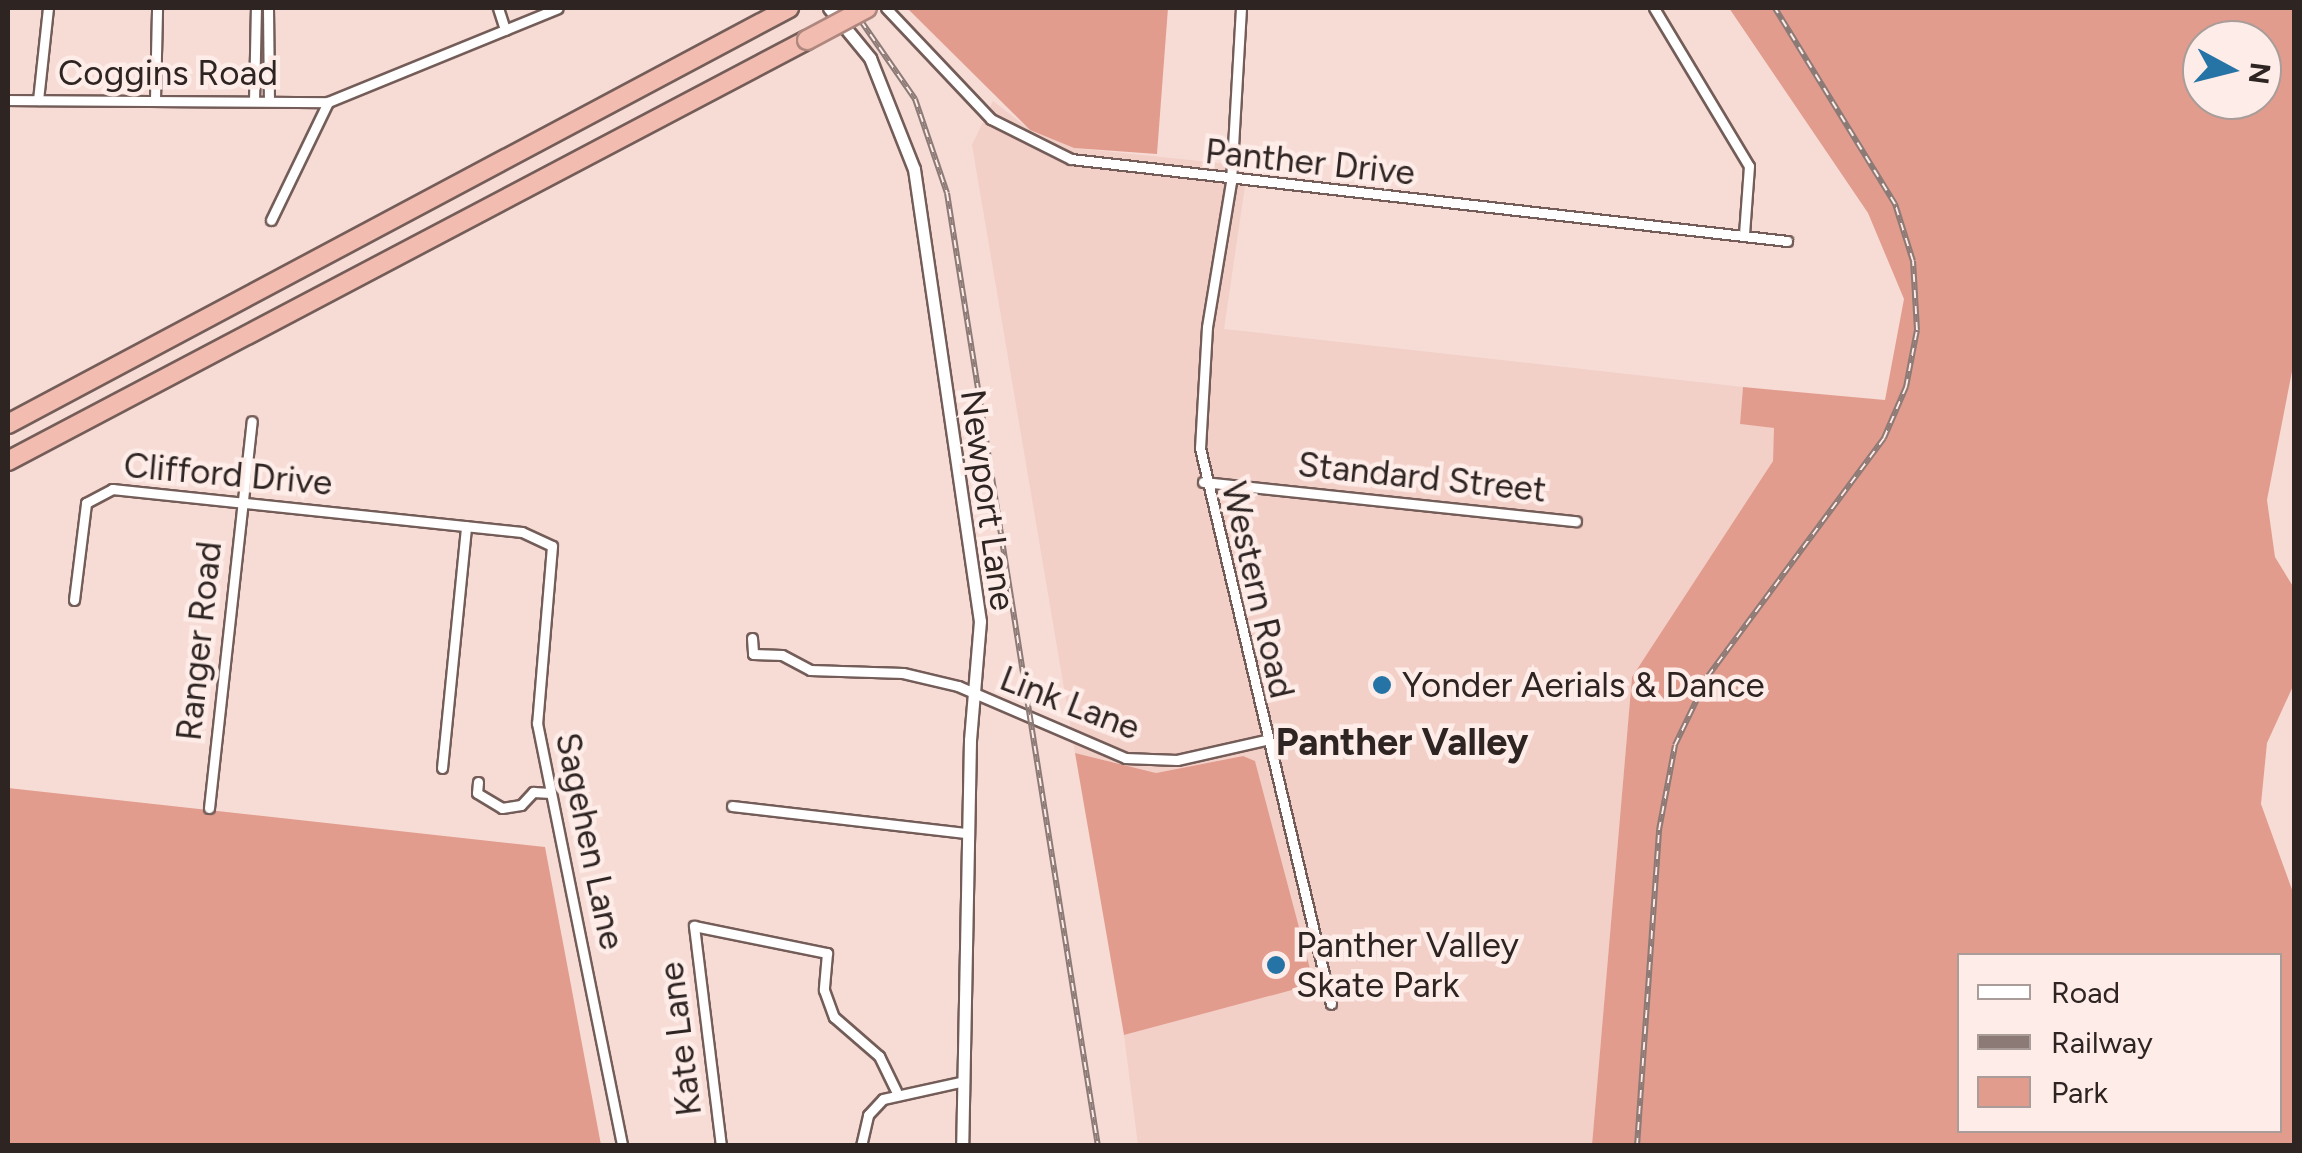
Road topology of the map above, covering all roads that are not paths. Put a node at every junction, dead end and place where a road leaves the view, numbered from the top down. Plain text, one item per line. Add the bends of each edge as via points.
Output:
1 (48, 8) edge
2 (157, 8) edge
3 (256, 8) edge
4 (268, 8) edge
5 (498, 8) edge
6 (558, 8) edge
7 (790, 8) edge
8 (829, 8) edge
9 (868, 8) edge
10 (886, 8) edge
11 (1241, 8) edge
12 (1654, 8) edge
13 (505, 30) junction
14 (154, 99) junction
15 (8, 100) edge
16 (38, 100) junction
17 (254, 101) junction
18 (270, 101) junction
19 (328, 102) junction
20 (1231, 182) junction
21 (271, 220) dead end
22 (1744, 234) junction
23 (1787, 241) dead end
24 (252, 421) dead end
25 (8, 424) edge
26 (8, 461) edge
27 (1203, 482) junction
28 (242, 500) junction
29 (1576, 521) dead end
30 (466, 526) junction
31 (552, 546) joint
32 (74, 600) dead end
33 (752, 638) dead end
34 (973, 696) junction
35 (1265, 740) junction
36 (442, 768) dead end
37 (478, 782) dead end
38 (551, 793) junction
39 (732, 806) dead end
40 (209, 808) dead end
41 (967, 833) junction
42 (1330, 1004) dead end
43 (964, 1081) junction
44 (896, 1092) junction
45 (622, 1146) edge
46 (721, 1146) edge
47 (862, 1146) edge
48 (962, 1146) edge

1 - 16 street
2 - 14 street
3 - 17 street
4 - 18 street
5 - 13 street
6 - 13 street
7 - 25 highway
8 - 34 street, Newport Lane via 870,58 914,169 980,621
9 - 26 highway, bridge
10 - 20 street, Panther Drive via 980,109 1026,143 1090,163
11 - 20 street, Western Road
12 - 22 street via 1749,166
13 - 19 street
14 - 16 street, Coggins Road
14 - 17 street, Coggins Road
15 - 16 street, Coggins Road
17 - 18 street, Coggins Road
18 - 19 street, Coggins Road
19 - 21 street
20 - 22 street, Panther Drive
20 - 27 street, Western Road via 1201,388
22 - 23 street, Panther Drive
24 - 28 street, Ranger Road
27 - 29 street, Standard Street
27 - 35 street, Western Road
28 - 30 street, Clifford Drive
28 - 32 street, Clifford Drive via 112,489 92,498
28 - 40 street, Ranger Road
30 - 31 street, Clifford Drive via 529,533
30 - 36 street
31 - 38 street, Sagehen Lane via 536,704
33 - 34 street, Link Lane via 753,654 782,656 810,670 904,673
34 - 35 street, Link Lane via 1137,760 1177,760
34 - 41 street, Newport Lane
35 - 42 street, Western Road
37 - 38 street via 477,793 502,808 521,805 533,792
38 - 45 street, Sagehen Lane
39 - 41 street
41 - 43 street, Newport Lane
43 - 44 street
43 - 48 street, Newport Lane
44 - 46 street, Kate Lane via 879,1056 834,1017 824,990 826,953 694,926
44 - 47 street via 868,1116

